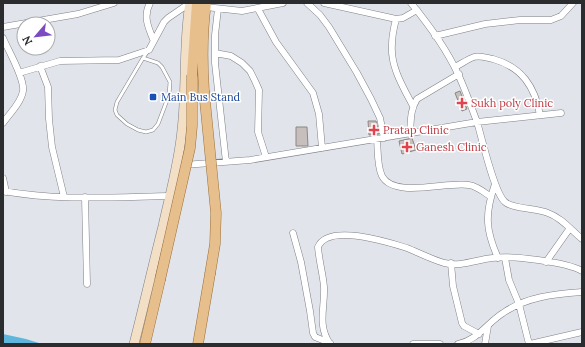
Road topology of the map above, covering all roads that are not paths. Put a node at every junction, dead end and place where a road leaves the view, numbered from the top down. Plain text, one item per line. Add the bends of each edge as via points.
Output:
1 (114, 3) edge
2 (150, 3) edge
3 (190, 3) edge
4 (283, 3) edge
5 (307, 3) edge
6 (324, 3) edge
7 (410, 3) edge
8 (573, 3) edge
9 (203, 4) edge
10 (218, 9) junction
11 (258, 9) junction
12 (416, 10) junction
13 (396, 19) junction
14 (3, 27) edge
15 (436, 36) junction
16 (3, 38) edge
17 (153, 39) junction
18 (148, 50) junction
19 (215, 53) junction
20 (143, 58) junction
21 (40, 66) junction
22 (455, 67) junction
23 (19, 73) junction
24 (459, 74) junction
25 (412, 106) junction
26 (561, 113) dead end
27 (540, 115) junction
28 (477, 122) junction
29 (3, 123) edge
30 (410, 134) junction
31 (384, 138) junction
32 (377, 139) junction
33 (322, 148) junction
34 (266, 157) junction
35 (226, 162) junction
36 (177, 166) junction
37 (3, 178) edge
38 (495, 184) junction
39 (5, 192) edge
40 (170, 196) junction
41 (64, 197) junction
42 (85, 197) junction
43 (490, 197) junction
44 (570, 228) junction
45 (293, 233) dead end
46 (582, 239) edge
47 (502, 258) junction
48 (546, 262) junction
49 (451, 263) junction
50 (582, 271) edge
51 (88, 284) dead end
52 (582, 292) edge
53 (520, 304) junction
54 (488, 326) junction
55 (478, 334) junction
56 (582, 334) edge
57 (199, 339) edge
58 (552, 342) edge
59 (134, 344) edge
60 (145, 344) edge
61 (330, 344) edge
62 (413, 344) edge
63 (440, 344) edge
64 (458, 344) edge
65 (485, 344) edge
66 (529, 344) edge

1 - 14 street via 78,14
2 - 17 street via 146,11 146,20
3 - 17 street via 168,18
3 - 36 street via 182,130
4 - 11 street
5 - 31 street via 329,26 357,73 380,118
6 - 13 street
7 - 12 street
8 - 15 street via 561,16 551,20 485,24
9 - 10 street
9 - 57 main road, bridge via 202,61 216,213 215,244
9 - 60 main road, bridge via 192,75 190,148
10 - 11 street
10 - 19 street
11 - 33 street via 276,42 313,93 320,114
12 - 13 street
12 - 15 street
13 - 25 street via 391,45 392,60
15 - 22 street
16 - 23 street
17 - 18 street
18 - 20 lane
18 - 21 street via 119,60 60,61
19 - 34 street via 231,56 242,63 255,81 258,90 258,132
19 - 35 street
20 - 20 lane via 117,102 115,110 119,119 146,132 153,130 158,124 170,82 162,66
21 - 23 street
21 - 41 street via 48,86 52,146
22 - 24 street
22 - 27 street via 476,57 496,60 510,66 521,74 530,86
23 - 29 street via 23,91 15,108
24 - 25 street via 417,99
24 - 28 street
25 - 30 street
26 - 27 street
27 - 28 street
28 - 30 street
28 - 38 street
30 - 31 street
31 - 32 street
32 - 33 street
32 - 43 street via 382,177 390,183 411,188 469,185
33 - 34 street
34 - 35 street
35 - 36 street
36 - 40 street
37 - 39 street
38 - 43 street
38 - 44 street via 504,202 513,207 550,213
39 - 41 street
40 - 42 street
40 - 59 street
41 - 42 street
42 - 51 street
43 - 47 street via 488,232
44 - 46 street
44 - 48 street
45 - 61 street via 301,262 312,333
47 - 48 street
47 - 49 street via 464,264
47 - 53 street
48 - 50 street via 571,266
49 - 55 street via 453,286 462,323
49 - 61 street via 360,236 337,235 326,238 318,247 324,286 323,331
52 - 53 street via 551,295
53 - 54 street via 503,312
53 - 66 street
54 - 55 street
54 - 65 street
55 - 64 street
56 - 58 street
58 - 66 street
62 - 63 street

